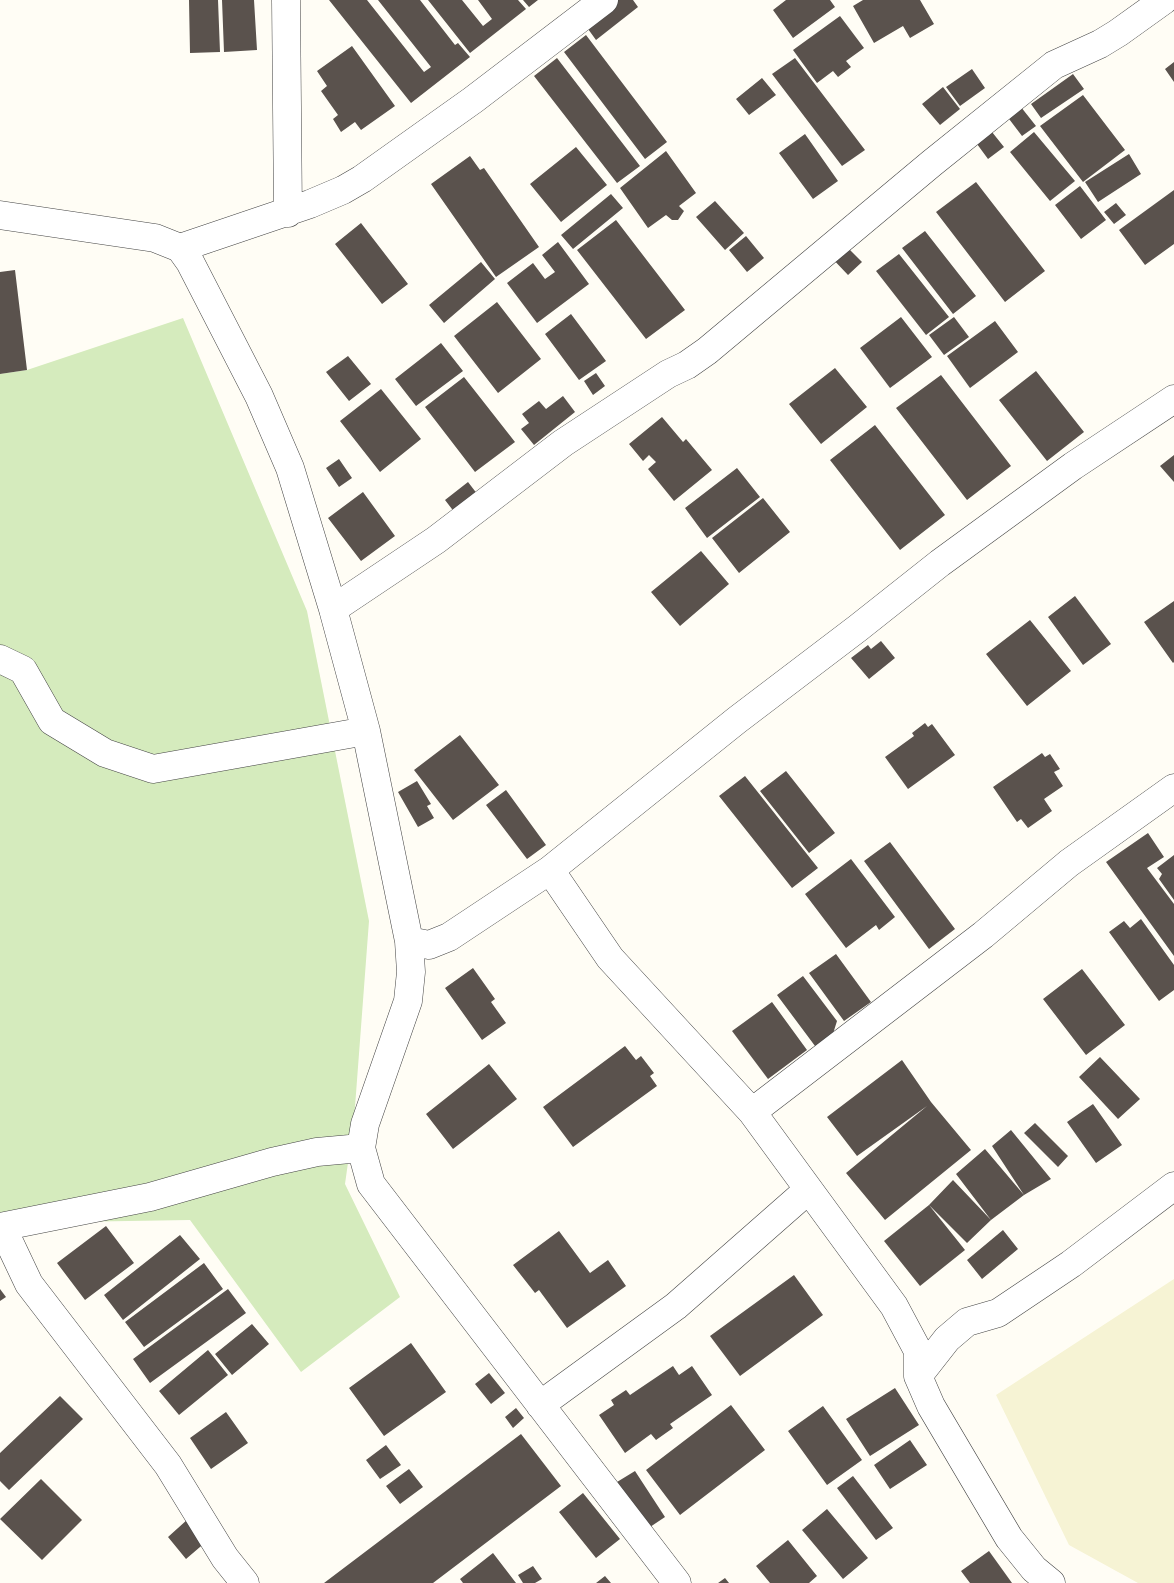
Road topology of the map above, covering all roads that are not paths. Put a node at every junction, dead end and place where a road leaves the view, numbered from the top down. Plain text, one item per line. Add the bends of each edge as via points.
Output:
1 (286, 0) edge
2 (604, 0) edge
3 (1164, 0) edge
4 (288, 213) junction
5 (0, 215) edge
6 (180, 248) junction
7 (1174, 399) edge
8 (333, 609) junction
9 (0, 659) edge
10 (366, 731) junction
11 (1174, 788) edge
12 (550, 870) junction
13 (409, 941) junction
14 (752, 1112) junction
15 (361, 1148) junction
16 (1174, 1186) edge
17 (808, 1190) junction
18 (1, 1227) edge
19 (918, 1376) junction
20 (540, 1405) junction
21 (245, 1583) edge
22 (677, 1583) edge
23 (1051, 1583) edge

1 - 4 street
2 - 4 street via 362,179
3 - 8 street via 1100,44 1054,65 707,351 563,443 436,540
4 - 6 street
5 - 6 street via 155,238
6 - 8 street via 259,396 286,459
7 - 12 street via 1073,466 940,563
8 - 10 street
9 - 10 street via 22,670 52,721 105,753 153,769
10 - 13 street
11 - 14 street via 1069,863 983,935
12 - 13 street via 449,937 429,945
12 - 14 street via 610,958
13 - 15 street via 411,972 408,1001 365,1124
14 - 17 street
15 - 18 street via 317,1152 150,1197
15 - 20 street via 371,1184
16 - 19 street via 998,1313 967,1322 947,1339
17 - 19 street via 894,1306 918,1351
17 - 20 street via 676,1306
18 - 21 street via 29,1284 168,1465 225,1558
19 - 23 street via 930,1406 1010,1538 1034,1569
20 - 22 street

